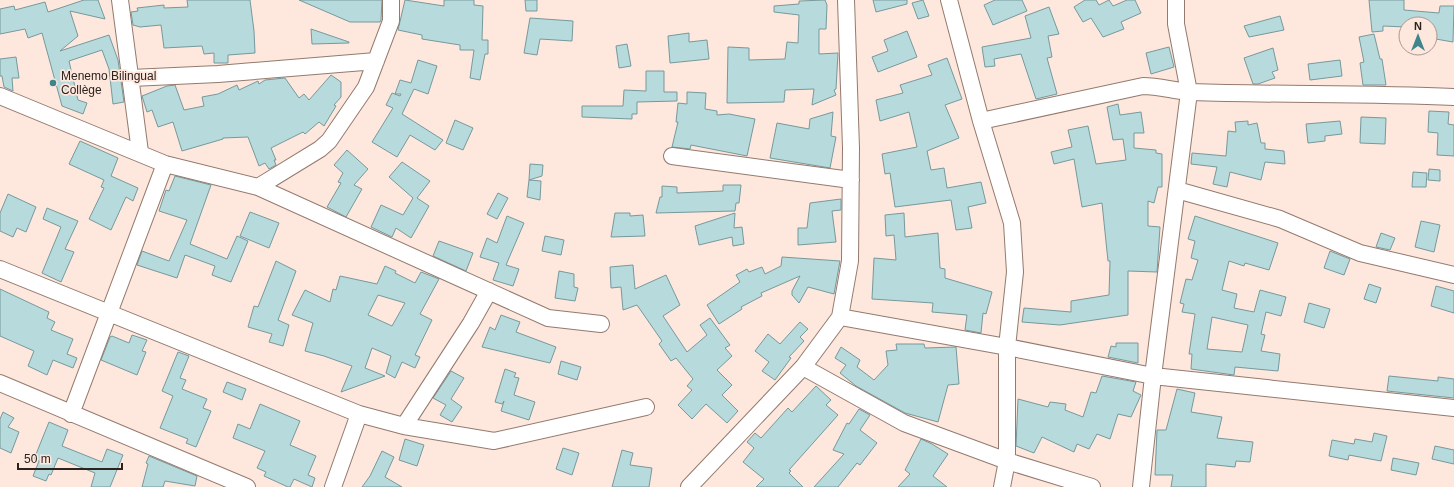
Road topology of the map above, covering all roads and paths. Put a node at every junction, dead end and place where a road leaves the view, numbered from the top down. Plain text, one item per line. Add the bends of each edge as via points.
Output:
1 (120, 0) edge
2 (391, 0) edge
3 (846, 0) edge
4 (948, 0) edge
5 (1176, 0) edge
6 (376, 61) junction
7 (131, 78) junction
8 (1189, 92) junction
9 (0, 96) edge
10 (1454, 97) edge
11 (981, 121) junction
12 (140, 152) junction
13 (672, 156) dead end
14 (165, 164) junction
15 (851, 180) junction
16 (258, 187) junction
17 (1177, 190) junction
18 (0, 269) edge
19 (1454, 275) edge
20 (489, 291) junction
21 (110, 314) junction
22 (840, 317) junction
23 (601, 324) dead end
24 (1007, 346) junction
25 (803, 367) junction
26 (1153, 376) junction
27 (0, 383) edge
28 (646, 407) dead end
29 (1454, 408) edge
30 (71, 414) junction
31 (359, 414) junction
32 (404, 426) junction
33 (1007, 461) junction
34 (247, 487) edge
35 (333, 487) edge
36 (689, 487) edge
37 (1002, 487) edge
38 (1092, 487) edge
39 (1141, 487) edge

1 - 7 street
2 - 6 street via 391,21
3 - 15 street
4 - 11 street
5 - 8 street via 1176,24
6 - 7 street via 225,74
6 - 16 street via 366,87 329,141
7 - 12 street
8 - 10 street via 1367,93
8 - 11 street via 1143,86
8 - 17 street
9 - 12 street
11 - 24 street via 1012,223 1015,272
12 - 14 street
13 - 15 street
14 - 16 street
14 - 21 street
15 - 22 street via 850,261
16 - 20 street
17 - 19 street via 1280,219 1360,253
17 - 26 street
18 - 21 street
20 - 23 street via 548,318
20 - 32 street
21 - 30 street
21 - 31 street
22 - 24 street
22 - 25 street
24 - 26 street
24 - 33 street
25 - 33 street via 900,421
25 - 36 street
26 - 29 street
26 - 39 street
27 - 30 street
28 - 32 street via 494,441
30 - 34 street
31 - 32 street
31 - 35 street
33 - 37 street
33 - 38 street

